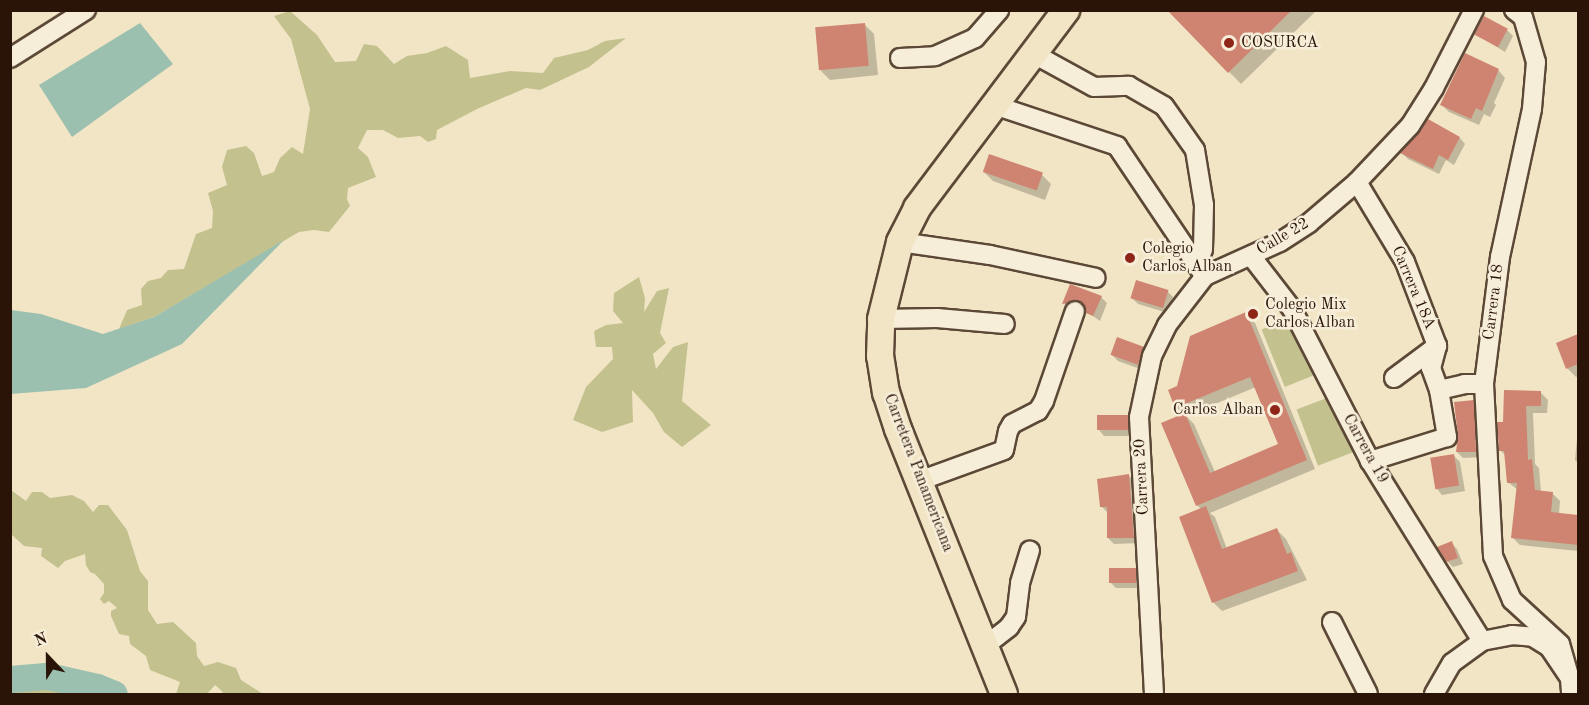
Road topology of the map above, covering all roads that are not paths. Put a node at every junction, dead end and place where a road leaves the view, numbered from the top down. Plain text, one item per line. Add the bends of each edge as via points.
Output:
1 (86, 10) edge
2 (999, 10) edge
3 (1066, 10) edge
4 (1474, 10) edge
5 (1514, 10) edge
6 (1034, 54) junction
7 (10, 58) edge
8 (900, 58) dead end
9 (994, 105) junction
10 (1357, 182) junction
11 (900, 242) junction
12 (1251, 256) junction
13 (1201, 270) junction
14 (1096, 278) dead end
15 (1075, 311) dead end
16 (881, 319) junction
17 (1005, 324) dead end
18 (1437, 346) junction
19 (1394, 378) dead end
20 (1484, 384) junction
21 (1439, 390) junction
22 (1370, 461) junction
23 (919, 481) junction
24 (1030, 550) dead end
25 (1332, 622) dead end
26 (1482, 641) junction
27 (985, 646) junction
28 (1570, 686) edge
29 (1004, 694) edge
30 (1154, 694) edge
31 (1368, 694) edge
32 (1434, 694) edge

1 - 7 street
2 - 8 street via 975,38 935,56
3 - 6 highway, Carretera Panamericana
4 - 10 street, Calle 22 via 1410,126
5 - 20 street, Carrera 18 via 1523,17 1536,62 1532,109 1500,257
6 - 9 highway, Carretera Panamericana
6 - 13 street via 1094,87 1129,86 1164,106 1195,150 1204,206
9 - 11 highway, Carretera Panamericana via 916,208
9 - 13 street via 1117,146
10 - 12 street, Calle 22 via 1310,223
10 - 18 street, Carrera 18A via 1405,262
11 - 14 street via 990,255
11 - 16 highway, Carretera Panamericana
12 - 13 street, Calle 22
12 - 22 street, Carrera 19 via 1292,309
13 - 30 street, Carrera 20 via 1152,356 1139,417
15 - 23 street via 1044,401 1038,411 1012,424 1004,450
16 - 17 street via 937,318
16 - 23 highway, Carretera Panamericana via 880,356 886,393
18 - 19 street
18 - 21 street, Carrera 18A via 1431,369
20 - 21 street
20 - 28 street, Carrera 18 via 1493,556 1512,600 1560,644
21 - 22 street, Carrera 18A via 1447,437
22 - 26 street, Carrera 19
23 - 27 highway, Carretera Panamericana
24 - 27 street via 1020,583 1016,617
25 - 31 street
26 - 28 street via 1512,635 1533,637 1549,647
26 - 32 street via 1452,663
27 - 29 highway, Carretera Panamericana

